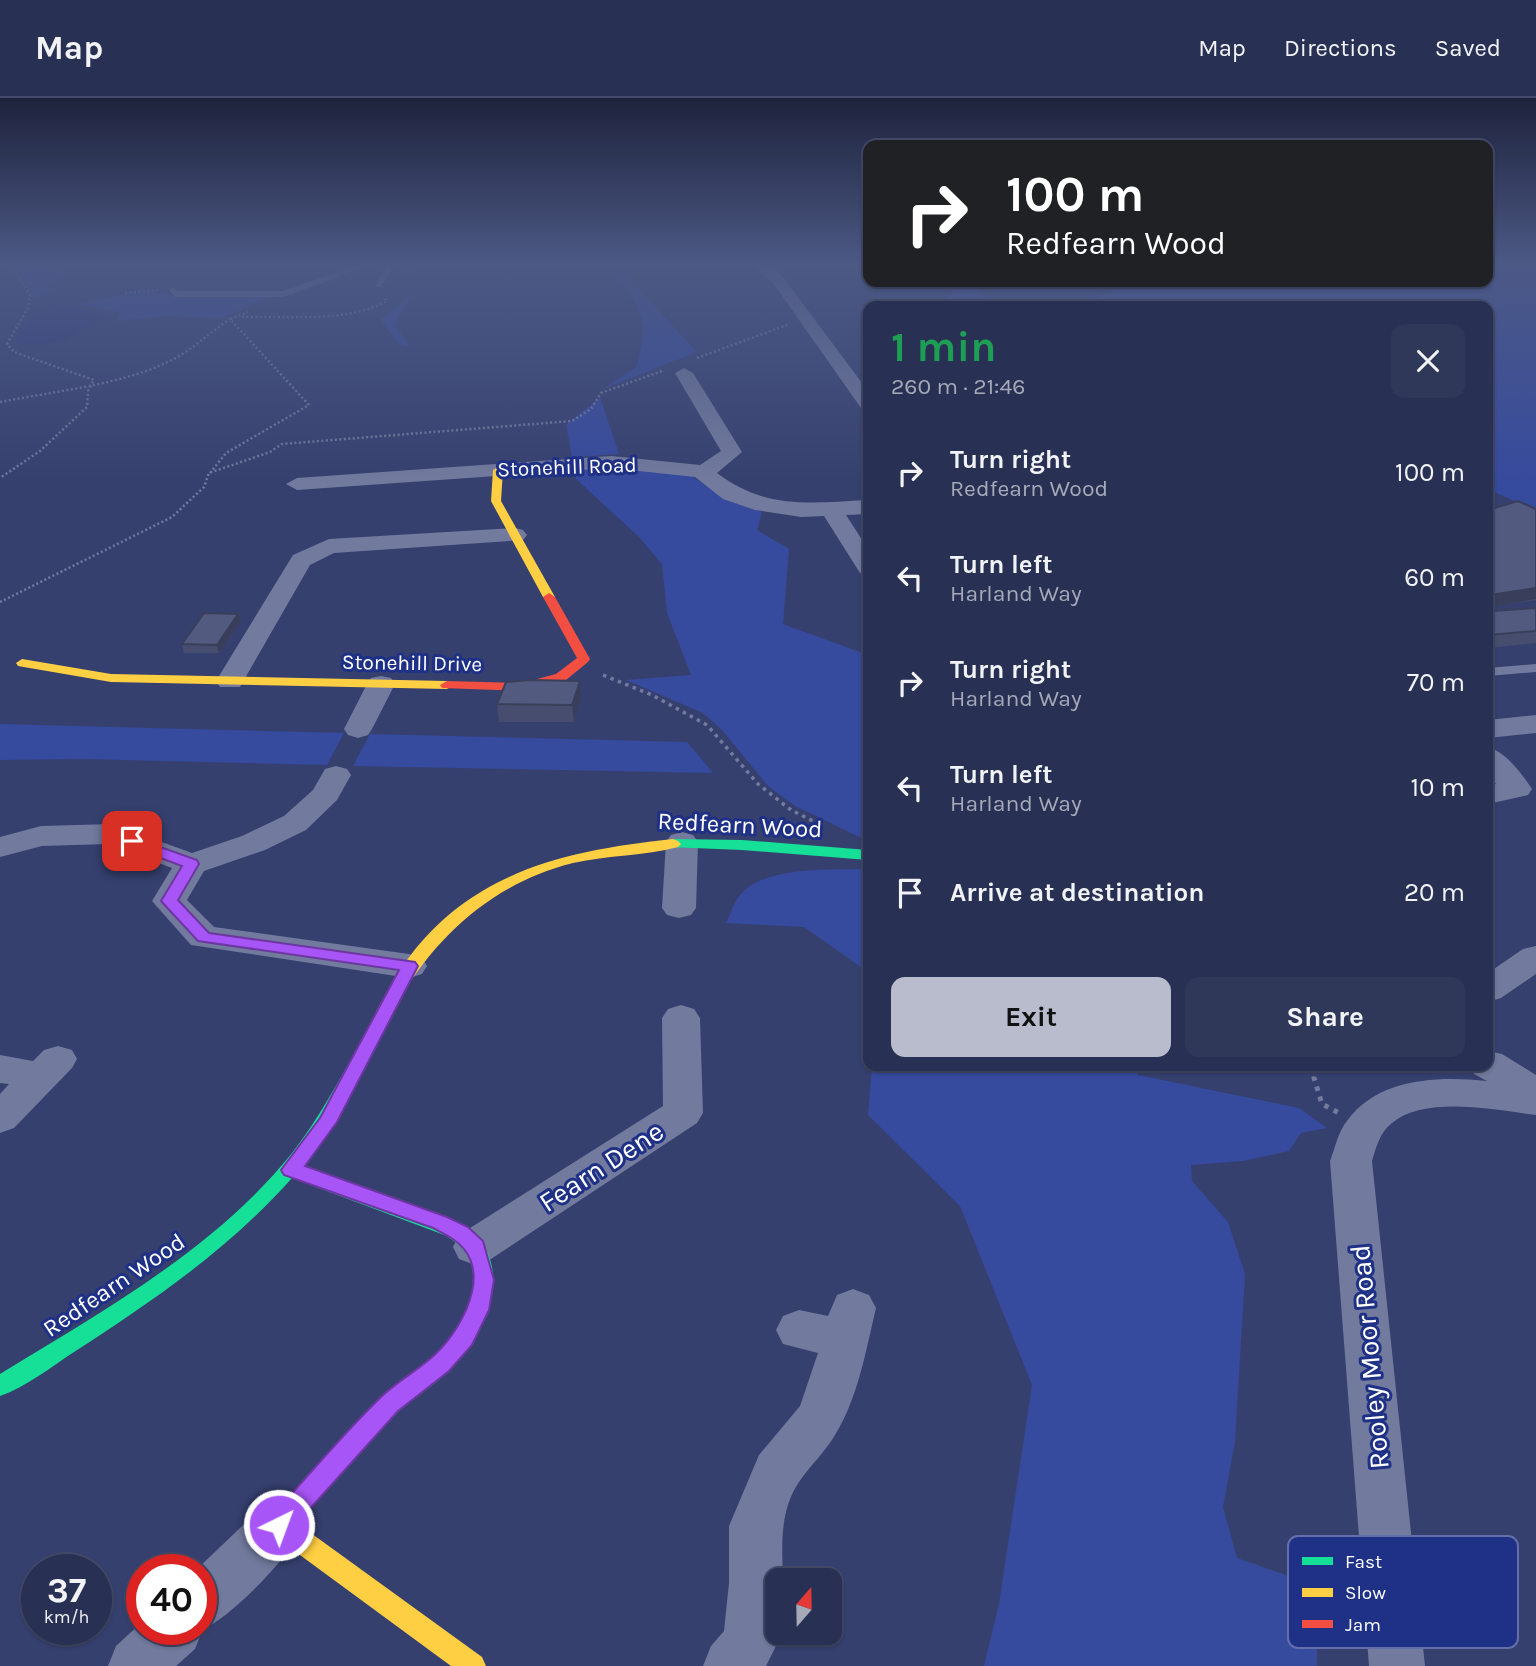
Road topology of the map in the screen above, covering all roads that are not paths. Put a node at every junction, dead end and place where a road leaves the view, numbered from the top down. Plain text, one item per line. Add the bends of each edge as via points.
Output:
1 (822, 337) edge
2 (680, 368) road end
3 (861, 385) edge
4 (498, 470) junction
5 (701, 471) junction
6 (298, 484) dead end
7 (863, 507) edge
8 (832, 510) junction
9 (515, 535) junction
10 (863, 560) edge
11 (22, 663) dead end
12 (1536, 668) edge
13 (1493, 672) edge
14 (230, 681) junction
15 (382, 684) junction
16 (1536, 724) edge
17 (1493, 728) edge
18 (358, 729) dead end
19 (1493, 762) edge
20 (336, 775) dead end
21 (1493, 794) edge
22 (682, 842) junction
23 (0, 847) edge
24 (863, 855) edge
25 (191, 864) junction
26 (679, 908) dead end
27 (1536, 956) edge
28 (1493, 957) edge
29 (409, 966) junction
30 (1493, 986) edge
31 (681, 1018) dead end
32 (1493, 1067) edge
33 (0, 1069) edge
34 (1435, 1079) edge
35 (1536, 1093) edge
36 (1536, 1101) edge
37 (0, 1118) edge
38 (291, 1170) junction
39 (475, 1247) junction
40 (832, 1326) dead end
41 (0, 1386) edge
42 (279, 1525) junction
43 (1384, 1536) edge
44 (217, 1587) edge
45 (158, 1645) edge
46 (1394, 1648) edge
47 (136, 1666) edge
48 (473, 1666) edge
49 (731, 1666) edge
50 (1396, 1666) edge

1 - 3 street
2 - 5 street via 732,453
4 - 5 street, Stonehill Road via 611,462
4 - 6 street, Stonehill Road
4 - 9 street via 496,501
5 - 8 street via 731,494 763,505
7 - 8 street
8 - 10 street
9 - 14 street via 329,546 301,560
9 - 15 street, Stonehill Drive via 584,659 561,677 522,687
11 - 14 street, Stonehill Drive via 111,678
12 - 13 lane
14 - 15 street, Stonehill Drive
15 - 18 street
16 - 17 street
19 - 21 street via 1517,789
20 - 25 street via 330,793 298,820 263,839
22 - 24 street, Redfearn Wood
22 - 26 street
22 - 29 street, Redfearn Wood via 590,850 530,868 482,894 453,917
23 - 25 street via 41,835 112,834
25 - 29 street via 169,901 204,937
27 - 28 street
27 - 30 street
29 - 38 street, Redfearn Wood via 328,1122
31 - 39 street, Fearn Dene via 683,1113
32 - 35 street
33 - 37 street via 51,1068
34 - 36 street
34 - 43 street, Rooley Moor Road via 1363,1126 1354,1141 1351,1161
38 - 39 street via 440,1222
38 - 41 street, Redfearn Wood via 183,1270
39 - 42 street via 484,1280 478,1310 464,1338 441,1364 390,1403
40 - 49 street via 833,1385 818,1420 777,1471 755,1526 750,1642
42 - 44 street
42 - 48 street
45 - 47 street
46 - 50 street, Rooley Moor Road

